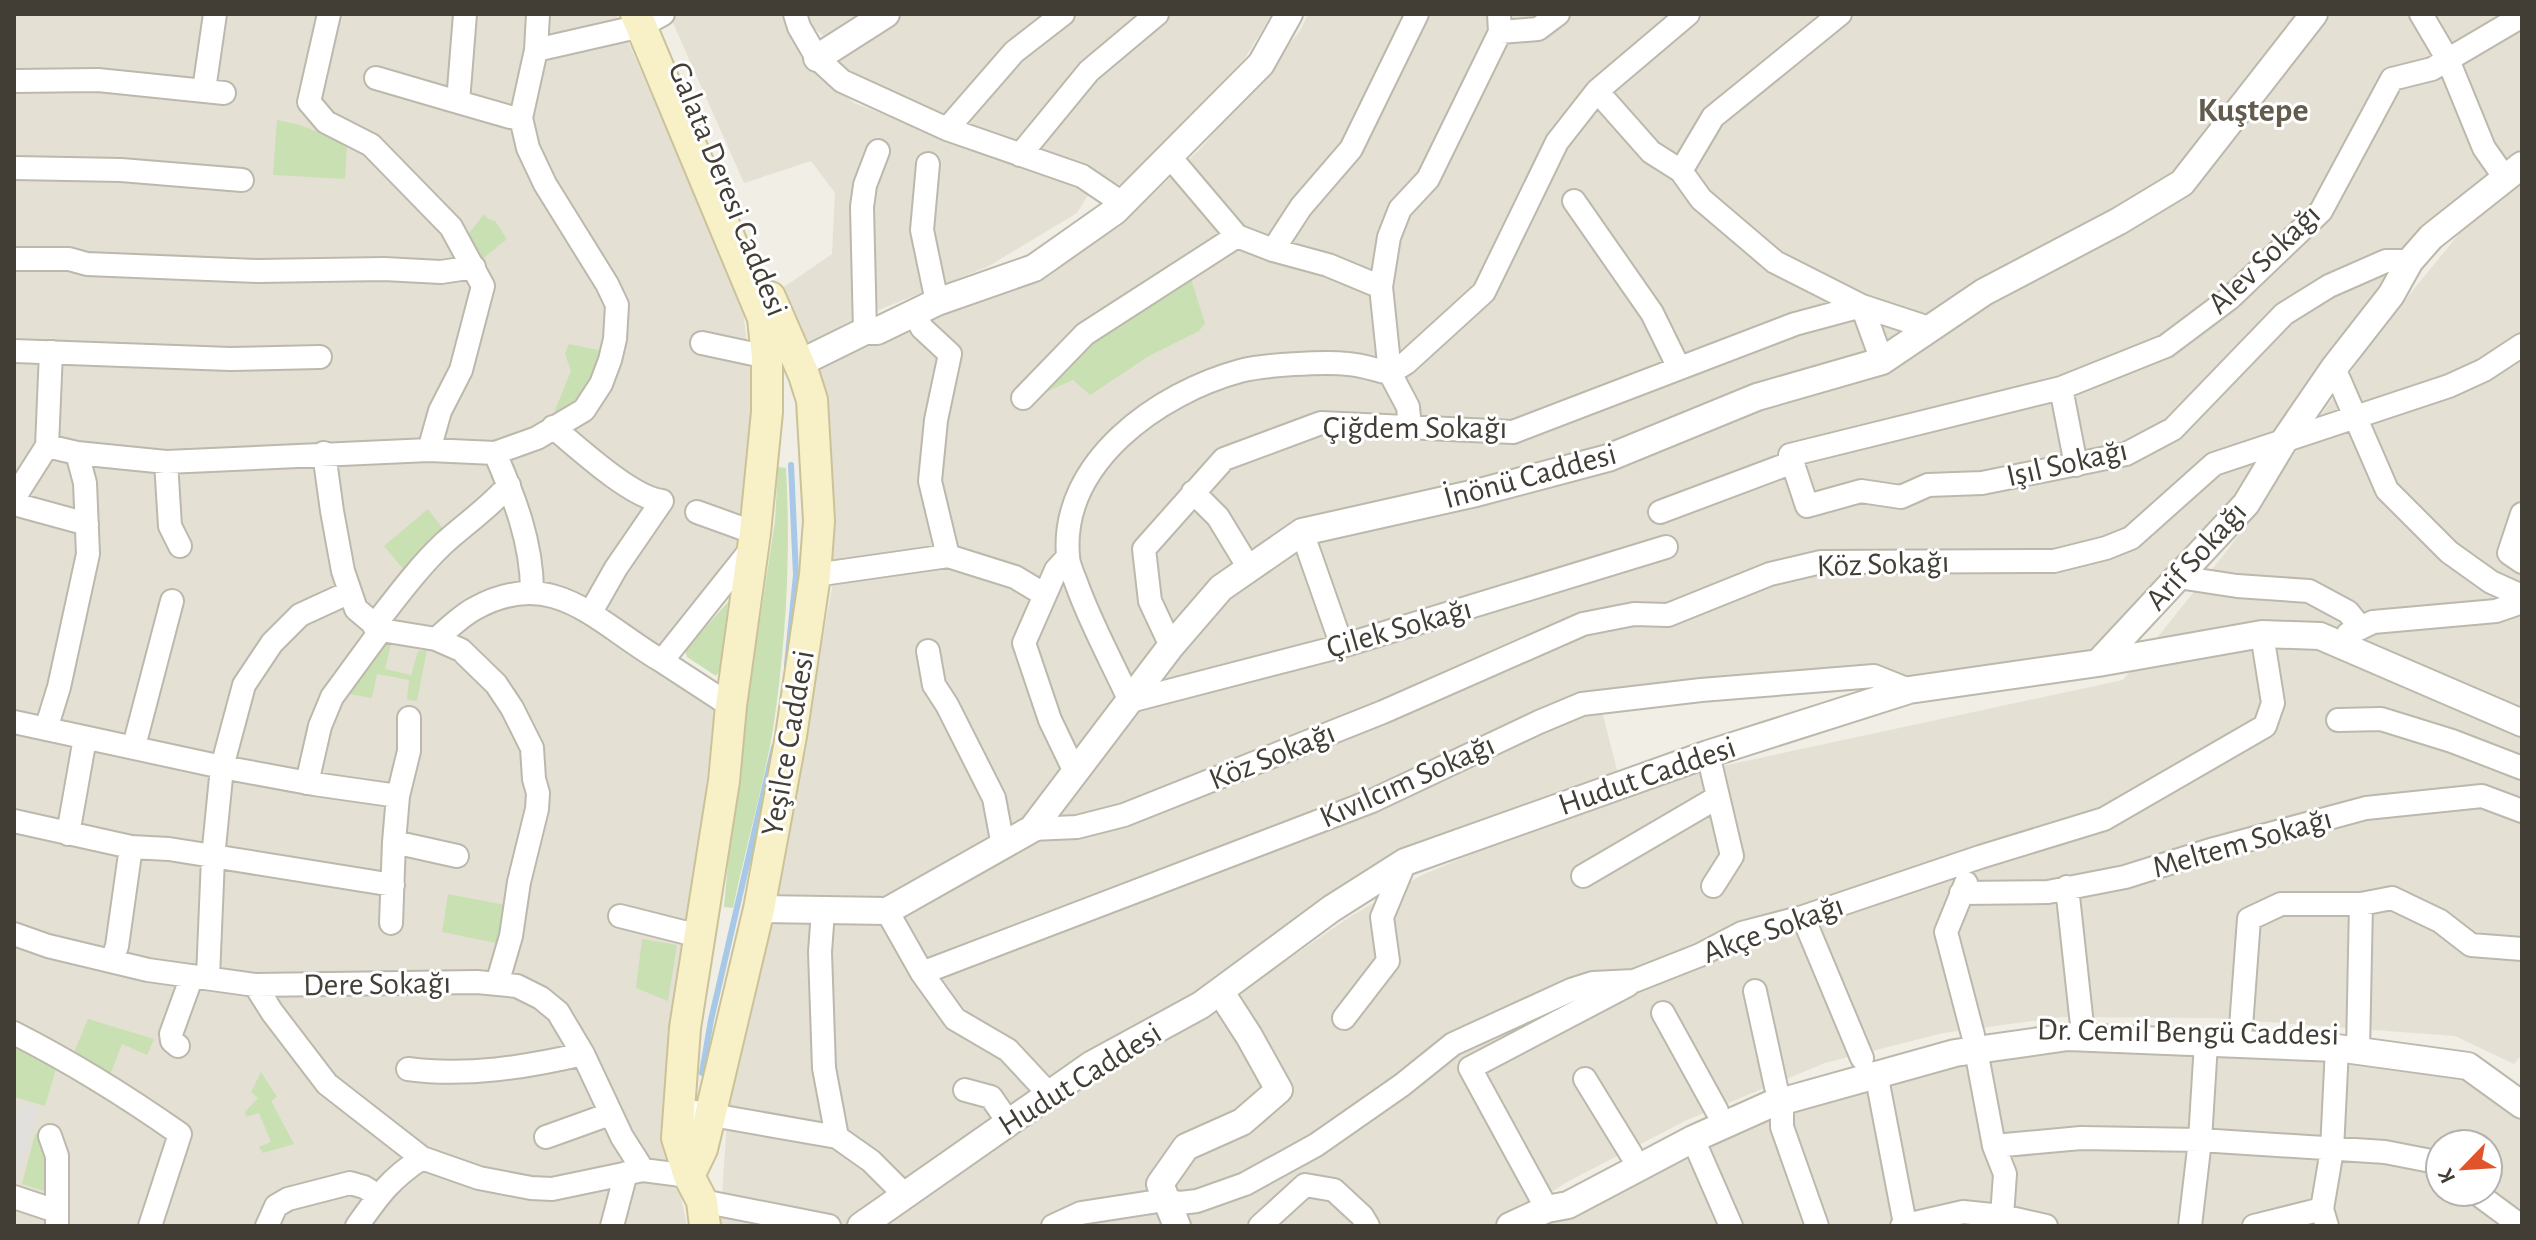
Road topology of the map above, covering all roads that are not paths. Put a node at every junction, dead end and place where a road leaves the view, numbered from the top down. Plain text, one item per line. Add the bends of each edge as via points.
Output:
1 (215, 14) edge
2 (329, 14) edge
3 (465, 14) edge
4 (538, 14) edge
5 (795, 14) edge
6 (886, 14) edge
7 (1063, 14) edge
8 (1157, 14) edge
9 (1277, 14) edge
10 (1289, 14) edge
11 (1417, 14) edge
12 (1558, 14) edge
13 (1688, 14) edge
14 (1840, 14) edge
15 (2314, 14) edge
16 (2421, 14) edge
17 (2522, 16) edge
18 (652, 17) edge
19 (1499, 23) edge
20 (536, 50) junction
21 (817, 58) junction
22 (2448, 60) junction
23 (376, 78) dead end
24 (14, 81) edge
25 (1597, 91) junction
26 (458, 102) junction
27 (521, 118) junction
28 (947, 129) junction
29 (878, 151) dead end
30 (1020, 155) junction
31 (1170, 157) junction
32 (928, 164) dead end
33 (14, 168) edge
34 (1681, 171) junction
35 (2514, 172) edge
36 (242, 180) dead end
37 (1118, 200) junction
38 (1574, 201) dead end
39 (1237, 236) junction
40 (1273, 250) junction
41 (14, 259) edge
42 (2410, 261) junction
43 (474, 267) junction
44 (1381, 287) junction
45 (928, 302) junction
46 (1862, 306) junction
47 (1932, 329) junction
48 (865, 331) junction
49 (702, 343) dead end
50 (2522, 345) edge
51 (14, 351) edge
52 (51, 352) junction
53 (320, 357) dead end
54 (767, 357) junction
55 (1882, 361) junction
56 (798, 364) junction
57 (1679, 368) junction
58 (2334, 368) junction
59 (1390, 373) junction
60 (2061, 388) junction
61 (1023, 398) dead end
62 (767, 412) junction
63 (2354, 417) junction
64 (553, 427) junction
65 (1410, 427) junction
66 (2284, 441) junction
67 (47, 446) junction
68 (429, 450) junction
69 (77, 453) junction
70 (324, 453) junction
71 (495, 453) junction
72 (1791, 458) junction
73 (166, 462) junction
74 (2076, 465) junction
75 (509, 485) junction
76 (1193, 492) junction
77 (14, 498) edge
78 (14, 504) edge
79 (697, 512) dead end
80 (1660, 512) dead end
81 (2522, 514) edge
82 (87, 524) junction
83 (1302, 532) junction
84 (754, 540) junction
85 (180, 546) dead end
86 (1666, 547) dead end
87 (948, 556) junction
88 (1067, 558) junction
89 (2522, 562) edge
90 (1249, 568) junction
91 (815, 575) junction
92 (2178, 577) junction
93 (532, 591) junction
94 (350, 592) junction
95 (1045, 595) junction
96 (2522, 596) edge
97 (172, 601) dead end
98 (2522, 602) edge
99 (591, 612) junction
100 (377, 628) junction
101 (2361, 628) junction
102 (2262, 634) junction
103 (436, 639) junction
104 (2334, 642) junction
105 (1171, 646) junction
106 (1342, 646) junction
107 (928, 651) dead end
108 (662, 661) junction
109 (2098, 663) junction
110 (1909, 690) junction
111 (1130, 701) junction
112 (731, 706) junction
113 (409, 718) dead end
114 (2338, 720) dead end
115 (14, 722) edge
116 (2522, 723) edge
117 (46, 729) junction
118 (85, 738) junction
119 (134, 746) junction
120 (1708, 754) junction
121 (222, 767) junction
122 (2522, 768) edge
123 (1075, 772) junction
124 (307, 783) junction
125 (398, 796) junction
126 (1718, 797) junction
127 (2522, 811) edge
128 (14, 821) edge
129 (1032, 829) junction
130 (68, 834) junction
131 (394, 842) junction
132 (1003, 846) junction
133 (131, 847) junction
134 (457, 856) dead end
135 (1980, 857) junction
136 (213, 858) junction
137 (1405, 862) junction
138 (1583, 876) dead end
139 (393, 885) junction
140 (1713, 886) dead end
141 (2067, 887) junction
142 (1961, 893) junction
143 (2361, 904) junction
144 (759, 909) junction
145 (823, 911) junction
146 (887, 911) junction
147 (620, 916) dead end
148 (1803, 917) junction
149 (391, 923) dead end
150 (699, 936) junction
151 (16, 940) edge
152 (2522, 949) edge
153 (112, 961) junction
154 (922, 973) junction
155 (200, 977) junction
156 (1634, 981) junction
157 (497, 984) junction
158 (255, 985) junction
159 (1220, 991) junction
160 (1755, 991) dead end
161 (1663, 1013) dead end
162 (1344, 1018) dead end
163 (2082, 1025) junction
164 (2241, 1027) junction
165 (14, 1033) edge
166 (1974, 1043) junction
167 (2206, 1043) junction
168 (2351, 1045) junction
169 (178, 1046) dead end
170 (583, 1054) junction
171 (1869, 1066) junction
172 (408, 1069) dead end
173 (1585, 1079) dead end
174 (2522, 1084) edge
175 (965, 1090) dead end
176 (1049, 1094) junction
177 (1779, 1094) junction
178 (2522, 1105) edge
179 (680, 1106) junction
180 (1717, 1111) junction
181 (610, 1114) junction
182 (710, 1116) junction
183 (1009, 1123) junction
184 (50, 1136) dead end
185 (546, 1137) dead end
186 (837, 1137) junction
187 (1693, 1139) junction
188 (2200, 1140) junction
189 (1994, 1146) junction
190 (2332, 1150) junction
191 (1631, 1154) junction
192 (422, 1158) junction
193 (2424, 1160) edge
194 (634, 1172) junction
195 (377, 1195) junction
196 (905, 1195) junction
197 (14, 1197) edge
198 (1165, 1200) junction
199 (698, 1201) edge
200 (2497, 1208) edge
201 (2002, 1216) junction
202 (1550, 1217) edge
203 (2325, 1218) edge
204 (57, 1219) edge
205 (1903, 1225) edge
206 (150, 1226) edge
207 (267, 1226) edge
208 (357, 1226) edge
209 (612, 1226) edge
210 (829, 1226) edge
211 (861, 1226) edge
212 (1053, 1226) edge
213 (1177, 1226) edge
214 (1260, 1226) edge
215 (1368, 1226) edge
216 (1510, 1226) edge
217 (1731, 1226) edge
218 (1817, 1226) edge
219 (2046, 1226) edge
220 (2190, 1226) edge
221 (2254, 1226) edge
222 (2521, 1226) edge

1 - 24 street via 214,92 98,80
2 - 43 street via 309,102 326,122 371,145 399,173 451,227
3 - 26 street
4 - 20 street
5 - 21 street
6 - 21 street
7 - 28 street via 1014,52
8 - 30 street via 1089,71
9 - 37 street via 1252,56
10 - 31 street via 1261,64
11 - 40 street via 1351,149 1301,207
12 - 19 street via 1538,29
13 - 25 street
14 - 34 street via 1713,117
15 - 47 street, İnönü Caddesi via 2182,183 1984,292
16 - 22 street
17 - 22 street, Alev Sokağı
18 - 20 street
18 - 54 main road, Galata Deresi Caddesi via 763,318
18 - 56 main road, Galata Deresi Caddesi
19 - 44 street via 1428,179 1400,209 1389,237
20 - 27 street
21 - 28 street via 842,81
22 - 35 street via 2484,148
22 - 60 street, Alev Sokağı via 2392,79 2321,211 2230,298 2166,346
23 - 26 street
25 - 34 street via 1651,152
25 - 59 street via 1557,142 1484,292
26 - 27 street
27 - 64 street via 545,184 617,305 615,339 601,384 584,410
28 - 30 street
29 - 48 street via 862,207
30 - 37 street via 1082,176
31 - 37 street
31 - 39 street
32 - 45 street via 922,230
33 - 36 street
34 - 46 street via 1701,199 1775,262
35 - 42 street via 2431,237
37 - 45 street via 1034,268
38 - 57 street via 1652,313
39 - 40 street
39 - 61 street via 1085,334
40 - 44 street
41 - 43 street via 258,271 441,272
42 - 58 street via 2391,295
42 - 74 street, Işıl Sokağı via 2386,261 2329,286 2284,314 2173,429 2126,454
43 - 68 street via 483,286 461,370 440,411
44 - 59 street
45 - 48 street via 877,331
45 - 87 street via 922,328 950,354 930,481
46 - 47 street
46 - 55 street
46 - 57 street, Çiğdem Sokağı via 1795,324
47 - 55 street, İnönü Caddesi
48 - 56 street
49 - 54 street
50 - 63 street, Köz Sokağı via 2449,386
51 - 52 street
52 - 53 street
52 - 67 street
54 - 62 main road, Yeşilce Caddesi
55 - 83 street, İnönü Caddesi via 1757,397 1608,458
56 - 62 main road, Yeşilce Caddesi via 778,381
56 - 91 main road, Yeşilce Caddesi via 812,400 819,521
57 - 65 street, Çiğdem Sokağı via 1513,432
58 - 63 street
58 - 66 street
59 - 65 street via 1408,407
59 - 88 street via 1348,363 1307,365 1243,370 1193,386 1142,418 1085,479 1070,518
60 - 72 street, Alev Sokağı
60 - 74 street
62 - 84 main road, Yeşilce Caddesi
63 - 66 street, Köz Sokağı
63 - 96 street via 2387,490 2401,505 2449,552 2491,582
64 - 71 street
64 - 99 street via 610,474 651,500 662,501
65 - 76 street, Çiğdem Sokağı via 1321,423 1224,459
66 - 92 street, Arif Sokağı via 2246,504
66 - 129 street, Köz Sokağı via 2214,464 2131,538 2106,548 2054,561 1821,562 1770,574 1668,615 1634,614 1583,624 1383,712 1124,815 1077,827
67 - 69 street
67 - 77 street
68 - 70 street
68 - 71 street
69 - 73 street
69 - 82 street
70 - 73 street
70 - 94 street
71 - 75 street
72 - 74 street, Işıl Sokağı via 1807,506 1861,491 1901,497 1928,485 1982,483
72 - 80 street
73 - 85 street via 170,526
75 - 93 street via 530,551
75 - 100 street via 419,569
76 - 90 street via 1218,517
76 - 105 street, Çiğdem Sokağı via 1144,549 1150,601
78 - 82 street
79 - 84 street
81 - 89 street via 2509,553
82 - 117 street via 88,554
83 - 90 street, İnönü Caddesi
83 - 106 street
84 - 108 street
84 - 112 main road, Yeşilce Caddesi
86 - 106 street, Çilek Sokağı
87 - 91 street
87 - 95 street via 1015,577
88 - 95 street
88 - 111 street
90 - 105 street, İnönü Caddesi via 1221,588
91 - 144 main road, Yeşilce Caddesi
92 - 101 street via 2309,591 2348,612
92 - 109 street, Arif Sokağı
93 - 99 street
93 - 103 street via 473,609
94 - 100 street via 356,609
94 - 121 street via 300,615 272,643 244,685
95 - 123 street via 1024,643 1050,720
97 - 119 street
98 - 101 street via 2496,611 2373,622
99 - 108 street
100 - 103 street
100 - 124 street via 332,697
101 - 104 street
102 - 104 street, Hudut Caddesi via 2320,636
102 - 109 street, Hudut Caddesi
102 - 135 street, Akçe Sokağı via 2273,703 2265,726 2104,819
103 - 157 street via 461,650 496,684 532,748 537,809
104 - 116 street, Hudut Caddesi
105 - 111 street, İnönü Caddesi
106 - 111 street, Çilek Sokağı
107 - 132 street via 934,685 994,798
108 - 112 street
109 - 110 street, Hudut Caddesi
110 - 120 street, Hudut Caddesi
110 - 154 street, Kıvılcım Sokağı via 1874,676 1582,704 1372,801
111 - 123 street, İnönü Caddesi
112 - 150 main road, Yeşilce Caddesi
113 - 125 street via 409,751
114 - 122 street via 2381,719
115 - 117 street
117 - 118 street
118 - 119 street
118 - 130 street
119 - 121 street
120 - 126 street
120 - 137 street, Hudut Caddesi
121 - 124 street
121 - 136 street
123 - 129 street, İnönü Caddesi
124 - 125 street
125 - 131 street
126 - 138 street
126 - 140 street via 1732,856
127 - 141 street, Meltem Sokağı via 2482,796 2366,808 2125,877
128 - 130 street
129 - 132 street, İnönü Caddesi
130 - 133 street
131 - 134 street
131 - 139 street
132 - 146 street, İnönü Caddesi
133 - 136 street
133 - 153 street
135 - 142 street
135 - 148 street, Akçe Sokağı
136 - 139 street
136 - 155 street
137 - 159 street, Hudut Caddesi
137 - 162 street via 1382,917 1388,961
139 - 149 street
141 - 142 street, Meltem Sokağı
141 - 163 street
142 - 166 street via 1946,932
143 - 152 street via 2392,898 2440,921 2471,945
143 - 164 street via 2281,904 2249,919
143 - 168 street
144 - 145 street, İnönü Caddesi
144 - 182 main road, Yeşilce Caddesi
145 - 146 street, İnönü Caddesi
145 - 186 street via 824,1068
146 - 154 street
147 - 150 street
148 - 156 street, Akçe Sokağı via 1742,933
148 - 171 street
150 - 179 main road, Yeşilce Caddesi
151 - 153 street, Dere Sokağı
153 - 155 street, Dere Sokağı
154 - 176 street via 955,1019 1008,1050
155 - 158 street, Dere Sokağı
155 - 169 street via 171,1034
156 - 198 street, Akçe Sokağı via 1571,990 1453,1044 1316,1145 1245,1184 1197,1201
156 - 202 street via 1470,1068
157 - 158 street, Dere Sokağı
157 - 170 street, Dere Sokağı via 517,986 541,998 558,1012
158 - 192 street via 327,1084
159 - 176 street, Hudut Caddesi
159 - 198 street via 1279,1090 1242,1122 1186,1147 1160,1184
160 - 177 street
161 - 180 street
163 - 164 street, Dr. Cemil Bengü Caddesi
163 - 166 street, Dr. Cemil Bengü Caddesi via 2038,1025
164 - 168 street, Dr. Cemil Bengü Caddesi
165 - 206 street via 99,1079 180,1134
166 - 167 street, Dr. Cemil Bengü Caddesi via 2068,1037
166 - 171 street, Dr. Cemil Bengü Caddesi
166 - 189 street
167 - 168 street, Dr. Cemil Bengü Caddesi
167 - 188 street
168 - 174 street, Dr. Cemil Bengü Caddesi via 2453,1047
168 - 178 street, Dr. Cemil Bengü Caddesi via 2468,1066
168 - 190 street
170 - 172 street via 526,1067
170 - 181 street, Dere Sokağı
171 - 177 street, Dr. Cemil Bengü Caddesi
171 - 205 street
173 - 191 street
175 - 183 street via 991,1097
176 - 183 street, Hudut Caddesi
177 - 180 street, Dr. Cemil Bengü Caddesi
177 - 187 street, Dr. Cemil Bengü Caddesi
177 - 218 street via 1782,1127
179 - 182 street
179 - 199 main road, Yeşilce Caddesi via 677,1138
180 - 191 street, Dr. Cemil Bengü Caddesi
181 - 185 street
181 - 194 street, Dere Sokağı
182 - 186 street
182 - 199 main road, Yeşilce Caddesi
183 - 196 street, Hudut Caddesi
184 - 204 street via 57,1156
186 - 196 street
187 - 202 street, Dr. Cemil Bengü Caddesi
187 - 217 street
188 - 189 street via 2081,1138
188 - 190 street
188 - 220 street
189 - 201 street via 2005,1174
190 - 193 street
190 - 203 street
191 - 202 street, Dr. Cemil Bengü Caddesi via 1563,1193
192 - 194 street via 479,1178 531,1188 552,1189
192 - 195 street
194 - 199 street
194 - 209 street
195 - 207 street via 350,1183 288,1199 276,1206
195 - 208 street
196 - 211 street, Hudut Caddesi
197 - 204 street
198 - 212 street, Akçe Sokağı via 1081,1213
198 - 213 street
199 - 210 street
200 - 222 street
201 - 205 street via 1963,1212
201 - 219 street
202 - 216 street, Dr. Cemil Bengü Caddesi
203 - 221 street
214 - 215 street via 1305,1185 1334,1190

